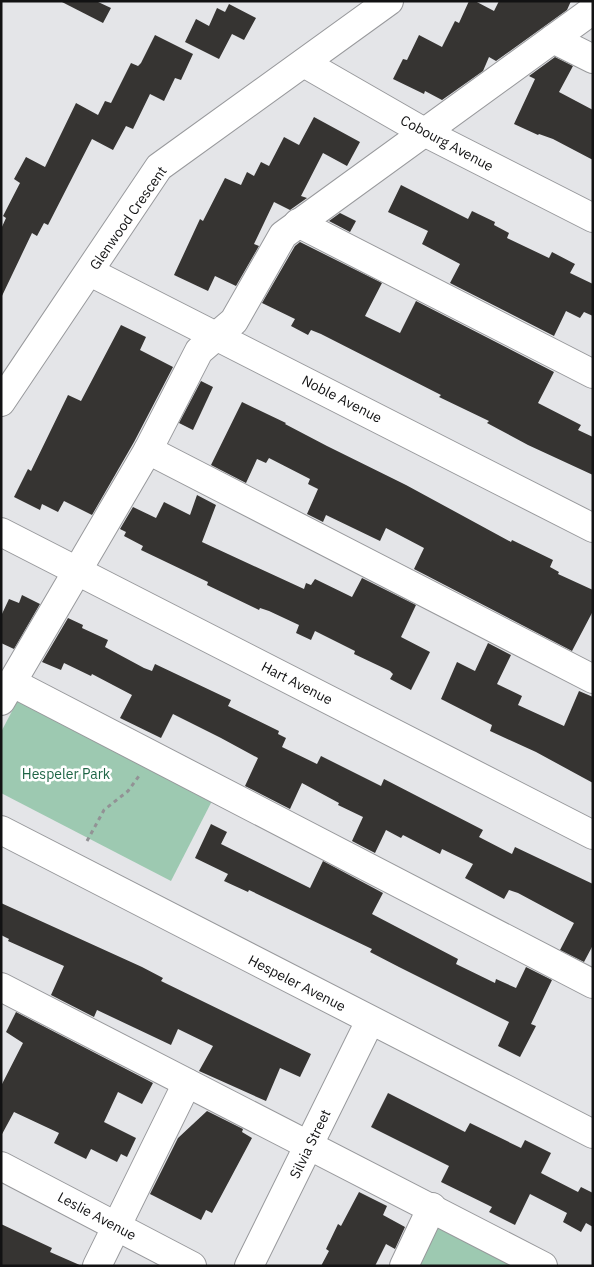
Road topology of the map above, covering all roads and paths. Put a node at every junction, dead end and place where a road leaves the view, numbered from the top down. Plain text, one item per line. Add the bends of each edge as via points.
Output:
1 (389, 1) edge
2 (593, 10) edge
3 (553, 39) junction
4 (593, 59) edge
5 (304, 63) junction
6 (424, 132) junction
7 (593, 218) edge
8 (298, 223) junction
9 (90, 272) junction
10 (217, 335) junction
11 (593, 374) edge
12 (1, 402) edge
13 (148, 450) junction
14 (593, 528) edge
15 (1, 532) edge
16 (78, 571) junction
17 (593, 679) edge
18 (6, 691) edge
19 (152, 755) junction
20 (1, 830) edge
21 (593, 835) edge
22 (87, 841) dead end
23 (593, 984) edge
24 (1, 987) edge
25 (370, 1021) junction
26 (187, 1083) junction
27 (593, 1134) edge
28 (309, 1146) junction
29 (1, 1166) edge
30 (432, 1207) junction
31 (116, 1226) junction
32 (97, 1266) edge
33 (192, 1266) edge
34 (249, 1266) edge
35 (404, 1266) edge
36 (543, 1266) edge

1 - 5 street, Glenwood Crescent
2 - 3 street
3 - 4 street
3 - 6 street
5 - 6 street, Cobourg Avenue
5 - 9 street, Glenwood Crescent via 159,168
6 - 7 street, Cobourg Avenue
6 - 8 street
8 - 10 street via 283,235 234,321
8 - 11 street
9 - 10 street, Noble Avenue
9 - 12 street, Glenwood Crescent
10 - 13 street via 199,351
10 - 14 street, Noble Avenue
13 - 16 street
13 - 17 street
15 - 16 street, Hart Avenue
16 - 18 street
16 - 21 street, Hart Avenue
18 - 19 street
19 - 22 path via 128,791 104,810
19 - 23 street
20 - 25 street, Hespeler Avenue
24 - 26 street
25 - 27 street, Hespeler Avenue
25 - 28 street, Silvia Street
26 - 28 street
26 - 31 street
28 - 30 street
28 - 34 street, Silvia Street
29 - 31 street, Leslie Avenue
30 - 35 street
30 - 36 street
31 - 32 street
31 - 33 street, Leslie Avenue

